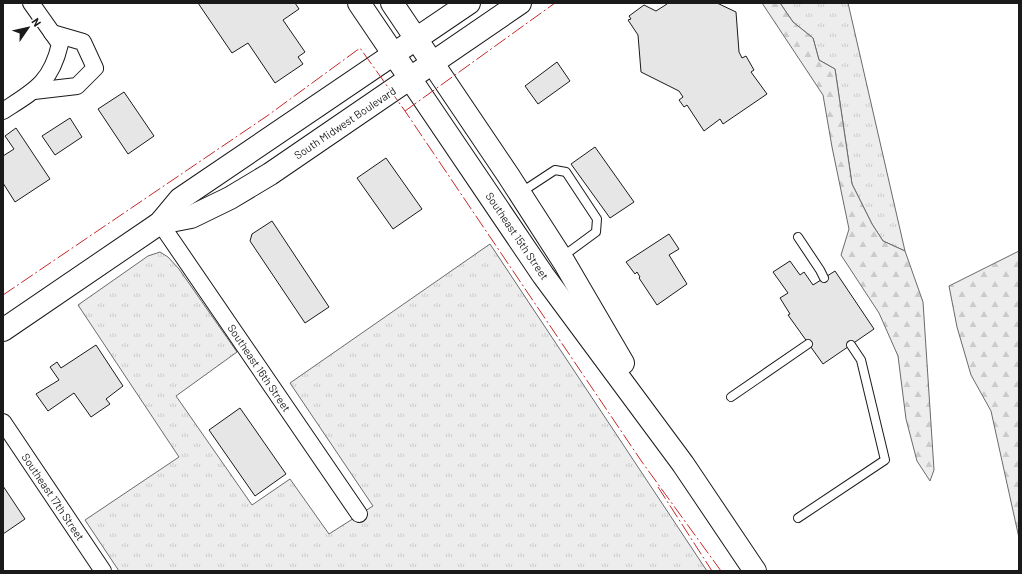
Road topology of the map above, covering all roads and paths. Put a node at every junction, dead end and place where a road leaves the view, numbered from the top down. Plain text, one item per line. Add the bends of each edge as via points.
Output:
1 (31, 3) edge
2 (359, 3) edge
3 (392, 3) edge
4 (469, 3) edge
5 (520, 3) edge
6 (52, 33) junction
7 (417, 39) junction
8 (394, 55) junction
9 (432, 63) junction
10 (410, 79) junction
11 (34, 91) junction
12 (3, 112) edge
13 (520, 194) junction
14 (160, 223) junction
15 (798, 237) dead end
16 (561, 257) junction
17 (824, 278) dead end
18 (3, 330) edge
19 (808, 344) dead end
20 (851, 345) dead end
21 (731, 397) dead end
22 (3, 422) edge
23 (683, 464) junction
24 (359, 514) dead end
25 (798, 518) dead end
26 (103, 571) edge
27 (755, 571) edge

1 - 6 street
2 - 8 main road, Southeast 15th Street
3 - 7 main road, Southeast 15th Street
4 - 7 main road, South Midwest Boulevard
5 - 9 main road, South Midwest Boulevard
6 - 11 street via 60,44 56,60 49,75
6 - 11 street via 83,42 95,68 77,86
7 - 8 main road, South Midwest Boulevard
7 - 9 main road, Southeast 15th Street
8 - 10 main road, Southeast 15th Street
8 - 14 main road, South Midwest Boulevard via 180,199
9 - 10 main road, South Midwest Boulevard
9 - 13 main road, Southeast 15th Street
10 - 14 main road, South Midwest Boulevard via 270,174 230,198 191,216
10 - 23 main road, Southeast 15th Street via 543,275
11 - 12 street
13 - 16 main road, Southeast 15th Street
13 - 16 lane via 555,170 566,172 597,219 596,232
14 - 18 main road, South Midwest Boulevard
14 - 24 street, Southeast 16th Street
15 - 17 lane
16 - 23 main road, Southeast 15th Street
19 - 21 lane
20 - 25 lane via 861,360 885,460
22 - 26 street, Southeast 17th Street
23 - 27 main road, Southeast 15th Street

